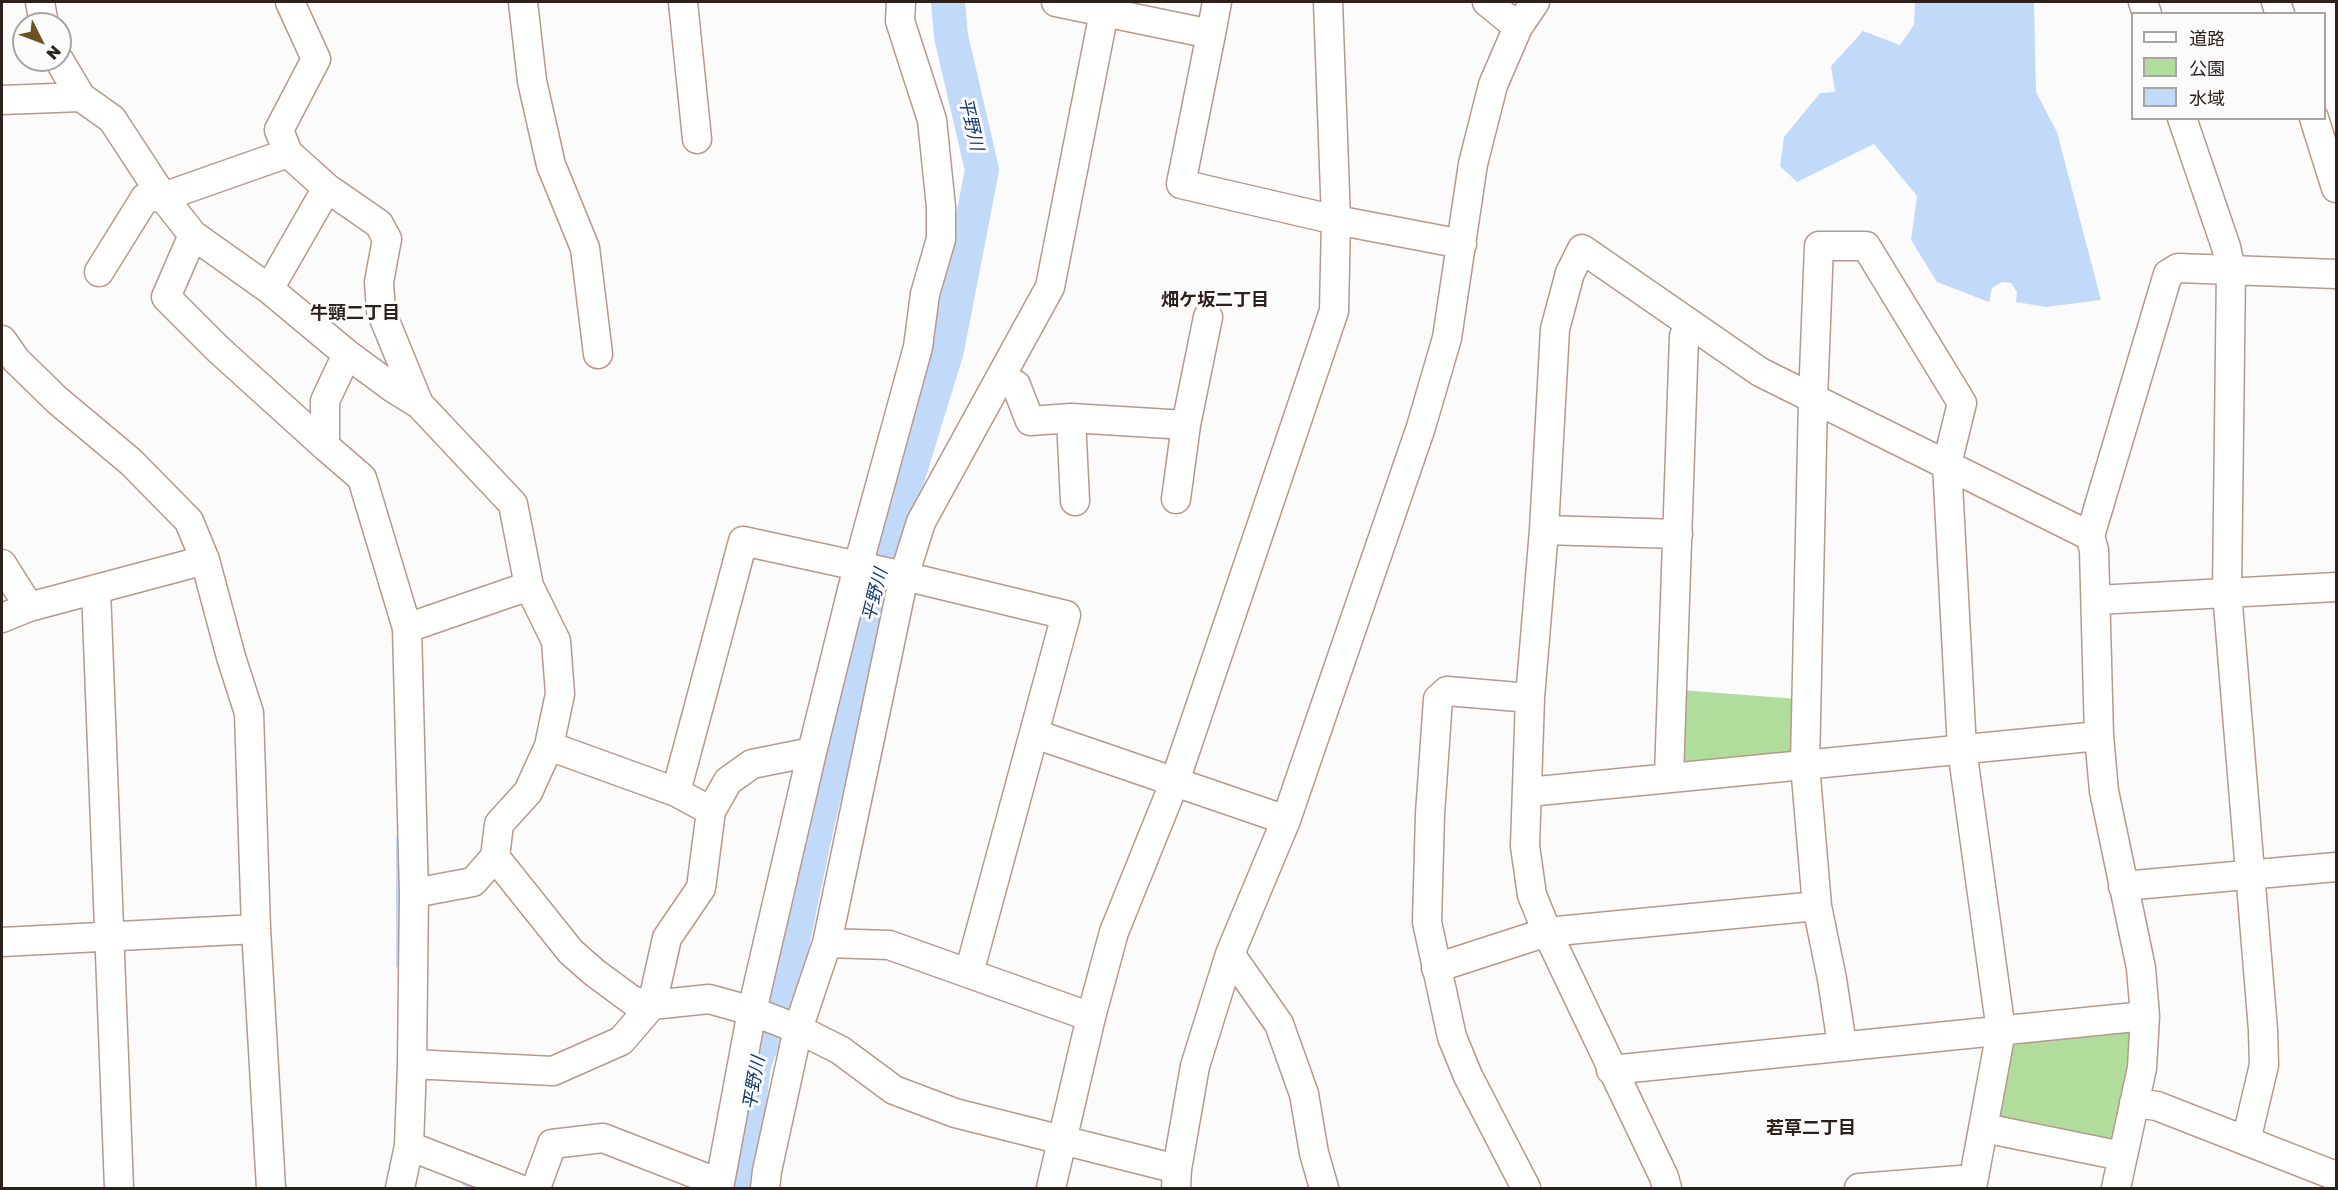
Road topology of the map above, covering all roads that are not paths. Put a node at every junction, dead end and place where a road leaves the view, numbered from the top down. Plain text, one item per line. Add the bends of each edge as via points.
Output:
1 (290, 2) edge
2 (523, 2) edge
3 (684, 2) edge
4 (901, 2) edge
5 (1056, 2) edge
6 (1217, 2) edge
7 (1328, 2) edge
8 (1487, 2) edge
9 (1535, 2) edge
10 (1106, 6) edge
11 (1518, 27) junction
12 (1211, 34) junction
13 (66, 72) edge
14 (81, 97) junction
15 (2, 100) edge
16 (2183, 120) edge
17 (2315, 120) edge
18 (697, 139) dead end
19 (288, 153) junction
20 (327, 188) junction
21 (2337, 188) edge
22 (163, 197) junction
23 (1336, 220) junction
24 (193, 235) junction
25 (1462, 244) junction
26 (2230, 269) junction
27 (99, 272) dead end
28 (2337, 274) edge
29 (269, 289) junction
30 (1208, 317) dead end
31 (1690, 325) junction
32 (2, 340) edge
33 (347, 354) junction
34 (597, 354) dead end
35 (1000, 378) junction
36 (1813, 399) junction
37 (419, 404) junction
38 (1071, 418) junction
39 (1186, 425) junction
40 (325, 446) junction
41 (1947, 464) junction
42 (1176, 499) dead end
43 (1075, 501) dead end
44 (1544, 530) junction
45 (1678, 534) junction
46 (2090, 536) junction
47 (205, 560) junction
48 (2, 564) edge
49 (858, 566) junction
50 (904, 576) junction
51 (529, 586) junction
52 (2337, 587) edge
53 (96, 589) junction
54 (2227, 591) junction
55 (2097, 600) junction
56 (29, 607) junction
57 (2, 618) edge
58 (407, 628) junction
59 (1530, 698) junction
60 (1035, 734) junction
61 (2099, 735) junction
62 (549, 746) junction
63 (1962, 749) junction
64 (812, 752) junction
65 (1805, 765) junction
66 (1669, 776) junction
67 (1175, 781) junction
68 (676, 792) junction
69 (1527, 792) junction
70 (711, 811) junction
71 (1286, 820) junction
72 (495, 857) junction
73 (2337, 867) edge
74 (2249, 874) junction
75 (2123, 886) junction
76 (414, 893) junction
77 (1817, 906) junction
78 (256, 929) junction
79 (1547, 932) junction
80 (110, 935) junction
81 (2, 942) edge
82 (827, 943) junction
83 (1230, 954) junction
84 (1436, 968) junction
85 (969, 973) junction
86 (652, 1005) junction
87 (752, 1011) junction
88 (2145, 1016) junction
89 (1091, 1017) junction
90 (798, 1029) junction
91 (2001, 1031) junction
92 (1842, 1045) junction
93 (412, 1064) junction
94 (1611, 1070) junction
95 (2134, 1103) junction
96 (1984, 1128) junction
97 (1061, 1141) junction
98 (2246, 1141) junction
99 (409, 1146) junction
100 (2122, 1156) junction
101 (2337, 1176) edge
102 (1176, 1179) edge
103 (1972, 1184) edge
104 (719, 1186) edge
105 (119, 1188) edge
106 (271, 1188) edge
107 (399, 1188) edge
108 (517, 1188) edge
109 (536, 1188) edge
110 (765, 1188) edge
111 (1051, 1188) edge
112 (1324, 1188) edge
113 (1526, 1188) edge
114 (1667, 1188) edge
115 (1859, 1188) edge
116 (2116, 1188) edge

1 - 19 street via 316,59 279,130
2 - 34 street via 532,81 551,165 585,248
3 - 18 street
4 - 49 street via 900,21 932,120 941,239 925,294 918,347
5 - 10 street
6 - 12 street
7 - 23 street
8 - 11 street
9 - 11 street
10 - 12 street
10 - 35 street via 1050,287
11 - 25 street via 1487,108 1473,164
12 - 23 street via 1181,184
13 - 14 street
14 - 15 street
14 - 22 street via 112,119
16 - 26 street
17 - 21 street
19 - 20 street
19 - 22 street
20 - 29 street
20 - 37 street via 379,224 387,239 380,282 381,311
22 - 24 street
22 - 27 street via 145,198
23 - 25 street
23 - 67 street via 1334,311
24 - 29 street
24 - 40 street via 166,297
25 - 71 street via 1447,338 1421,427
26 - 28 street
26 - 46 street via 2178,268 2168,274
26 - 54 street
29 - 33 street
30 - 39 street
31 - 36 street via 1760,372
31 - 44 street via 1582,249 1570,273 1555,329
31 - 45 street via 1684,336
32 - 47 street via 16,360 57,400 131,462 189,521
33 - 37 street
33 - 40 street via 325,401
35 - 38 street via 1016,385 1030,421
35 - 50 street via 921,522
36 - 41 street
36 - 41 street via 1819,246 1866,246 1962,403
36 - 65 street
37 - 51 street via 513,504
38 - 39 street
38 - 43 street
39 - 42 street
40 - 58 street via 363,478
41 - 46 street
41 - 63 street
44 - 45 street
44 - 59 street
45 - 66 street
46 - 55 street
47 - 53 street
47 - 78 street via 249,712
48 - 56 street
49 - 50 street
49 - 64 street
49 - 68 street via 743,541
50 - 60 street via 1066,615
50 - 82 street
51 - 58 street
51 - 62 street via 556,641 560,694
52 - 54 street
53 - 56 street
53 - 80 street
54 - 55 street
54 - 74 street
55 - 61 street
56 - 57 street
58 - 76 street
59 - 69 street
59 - 84 street via 1447,691 1438,699 1427,922
60 - 67 street
60 - 85 street
61 - 63 street
61 - 75 street via 2104,791
62 - 68 street
62 - 72 street via 528,792 499,824
63 - 65 street
63 - 91 street
64 - 70 street via 752,764 728,782
64 - 87 street
65 - 66 street
65 - 77 street
66 - 69 street
67 - 71 street
67 - 89 street via 1114,932
68 - 70 street
69 - 79 street via 1525,846 1532,895
70 - 86 street via 701,888 667,938
71 - 83 street
72 - 76 street via 473,882
72 - 86 street via 571,952 633,1001
73 - 74 street
74 - 75 street
74 - 98 street via 2264,1065
75 - 88 street via 2141,968
76 - 93 street
77 - 79 street
77 - 92 street
78 - 80 street
78 - 106 street
79 - 84 street
79 - 94 street
80 - 81 street
80 - 105 street
82 - 85 street via 889,945
82 - 90 street
83 - 102 street via 1195,1066
83 - 112 street via 1279,1024 1304,1094
84 - 113 street via 1452,1037
85 - 89 street
86 - 87 street via 709,999
86 - 93 street via 621,1041 553,1071
87 - 90 street
87 - 104 street
88 - 91 street
88 - 95 street via 2142,1068
89 - 97 street
90 - 97 street via 840,1050 894,1090 955,1113
90 - 110 street
91 - 92 street
91 - 96 street
92 - 94 street
93 - 99 street
94 - 114 street
95 - 98 street via 2157,1106
95 - 100 street
96 - 100 street
96 - 103 street
97 - 102 street
97 - 111 street
98 - 101 street
99 - 107 street
99 - 108 street
100 - 116 street
103 - 115 street
104 - 109 street via 603,1138 552,1144

